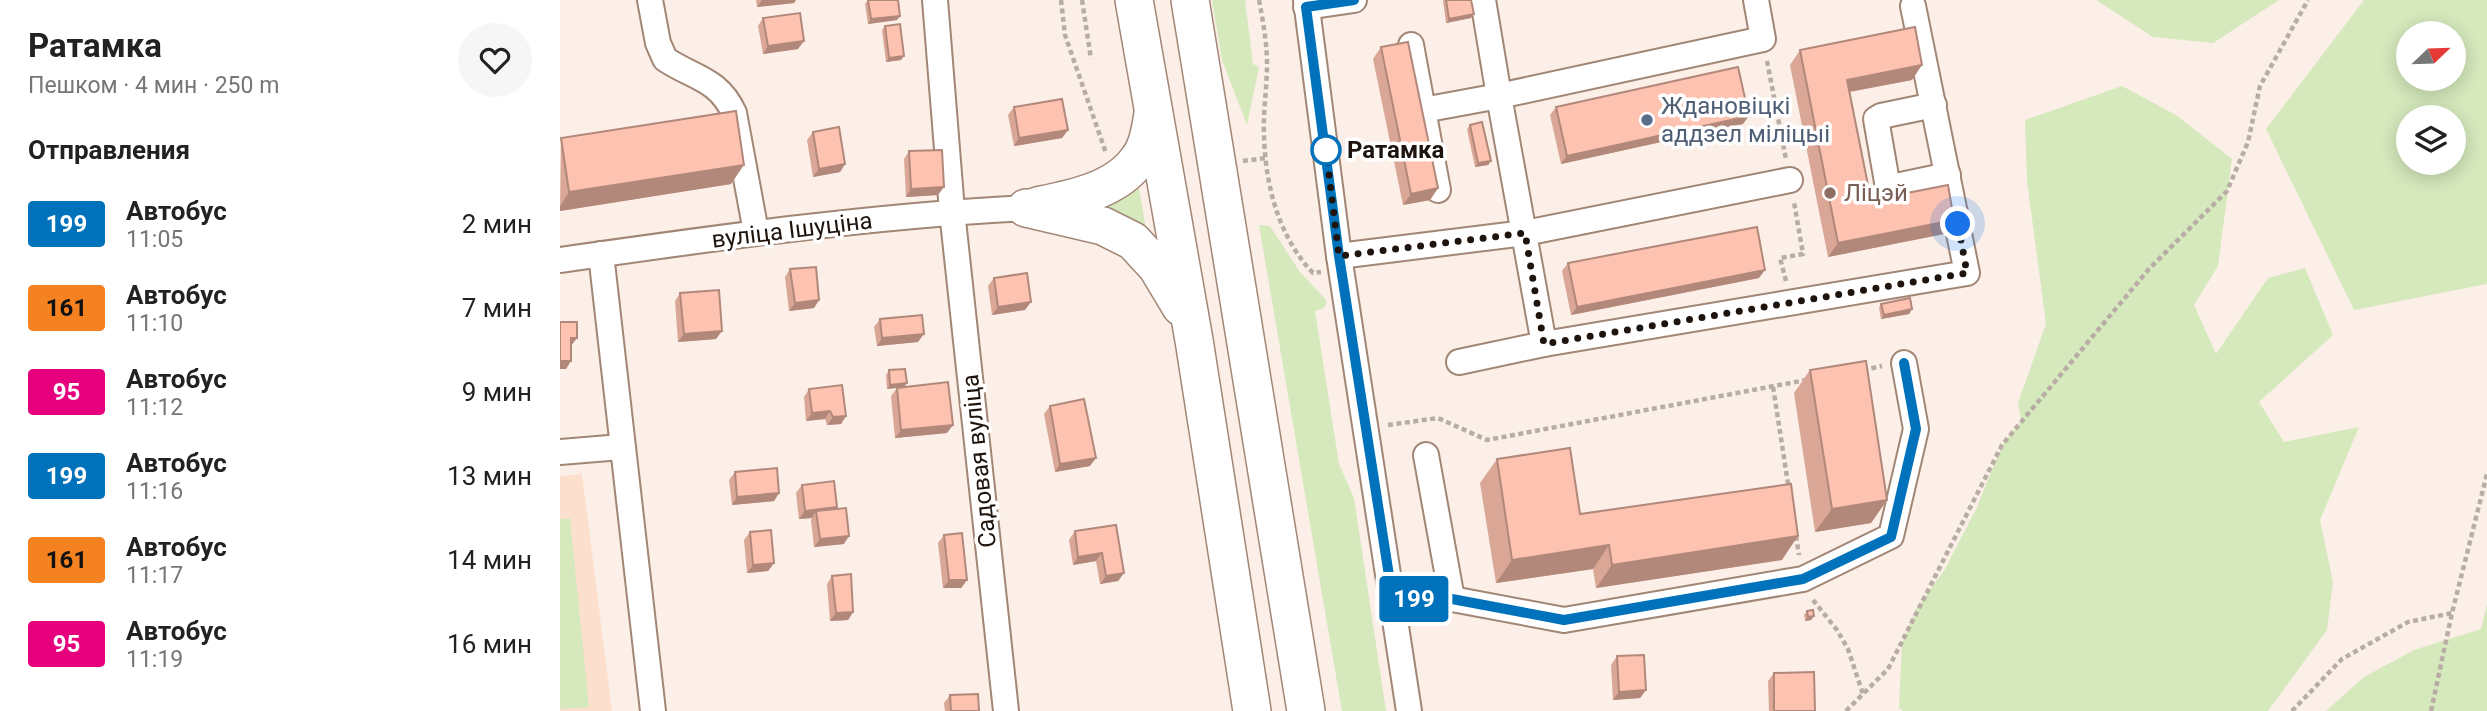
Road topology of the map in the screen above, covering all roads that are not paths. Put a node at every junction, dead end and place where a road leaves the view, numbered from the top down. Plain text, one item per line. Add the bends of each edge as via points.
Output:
1 (650, 0) edge
2 (935, 0) edge
3 (1134, 0) edge
4 (1190, 0) edge
5 (1354, 0) edge
6 (1483, 0) edge
7 (1756, 0) edge
8 (1306, 3) edge
9 (1913, 6) dead end
10 (1411, 45) edge
11 (1499, 96) junction
12 (1934, 105) junction
13 (1154, 108) junction
14 (1423, 110) junction
15 (734, 113) junction
16 (707, 117) edge
17 (1948, 175) junction
18 (1790, 180) dead end
19 (1438, 190) edge
20 (1026, 208) junction
21 (952, 211) junction
22 (756, 232) junction
23 (1525, 233) junction
24 (601, 254) junction
25 (560, 260) edge
26 (1332, 264) junction
27 (1194, 340) junction
28 (1544, 344) junction
29 (1459, 362) dead end
30 (1904, 363) road end
31 (621, 447) junction
32 (560, 452) edge
33 (1426, 455) dead end
34 (1452, 599) junction
35 (1393, 601) junction
36 (653, 711) edge
37 (1006, 711) edge
38 (1252, 711) edge
39 (1306, 711) edge
40 (1409, 711) edge

1 - 15 street via 665,59 714,85
2 - 21 street, Садовая вуліца
3 - 13 highway
4 - 39 highway
5 - 8 street
6 - 11 street
7 - 11 street via 1763,39
8 - 26 street
9 - 12 street
10 - 14 street
11 - 14 street
11 - 23 street
12 - 17 street
12 - 17 street via 1876,119 1887,183 1896,186
13 - 20 highway via 1149,139 1121,177 1077,198
13 - 27 highway
14 - 19 street
15 - 16 street
15 - 22 street
17 - 28 street via 1967,273
18 - 23 street
20 - 21 street, вуліца Ішуціна
20 - 27 highway via 1103,226 1133,241 1179,300
21 - 22 street, вуліца Ішуціна
21 - 37 street, Садовая вуліца
22 - 24 street, вуліца Ішуціна
23 - 26 street
23 - 28 street
24 - 25 street, вуліца Ішуціна
24 - 31 street
26 - 35 street
27 - 38 highway
28 - 29 street
30 - 34 street via 1916,429 1891,537 1803,579 1564,620
31 - 32 street
31 - 36 street
33 - 34 street
34 - 35 street
35 - 40 street

